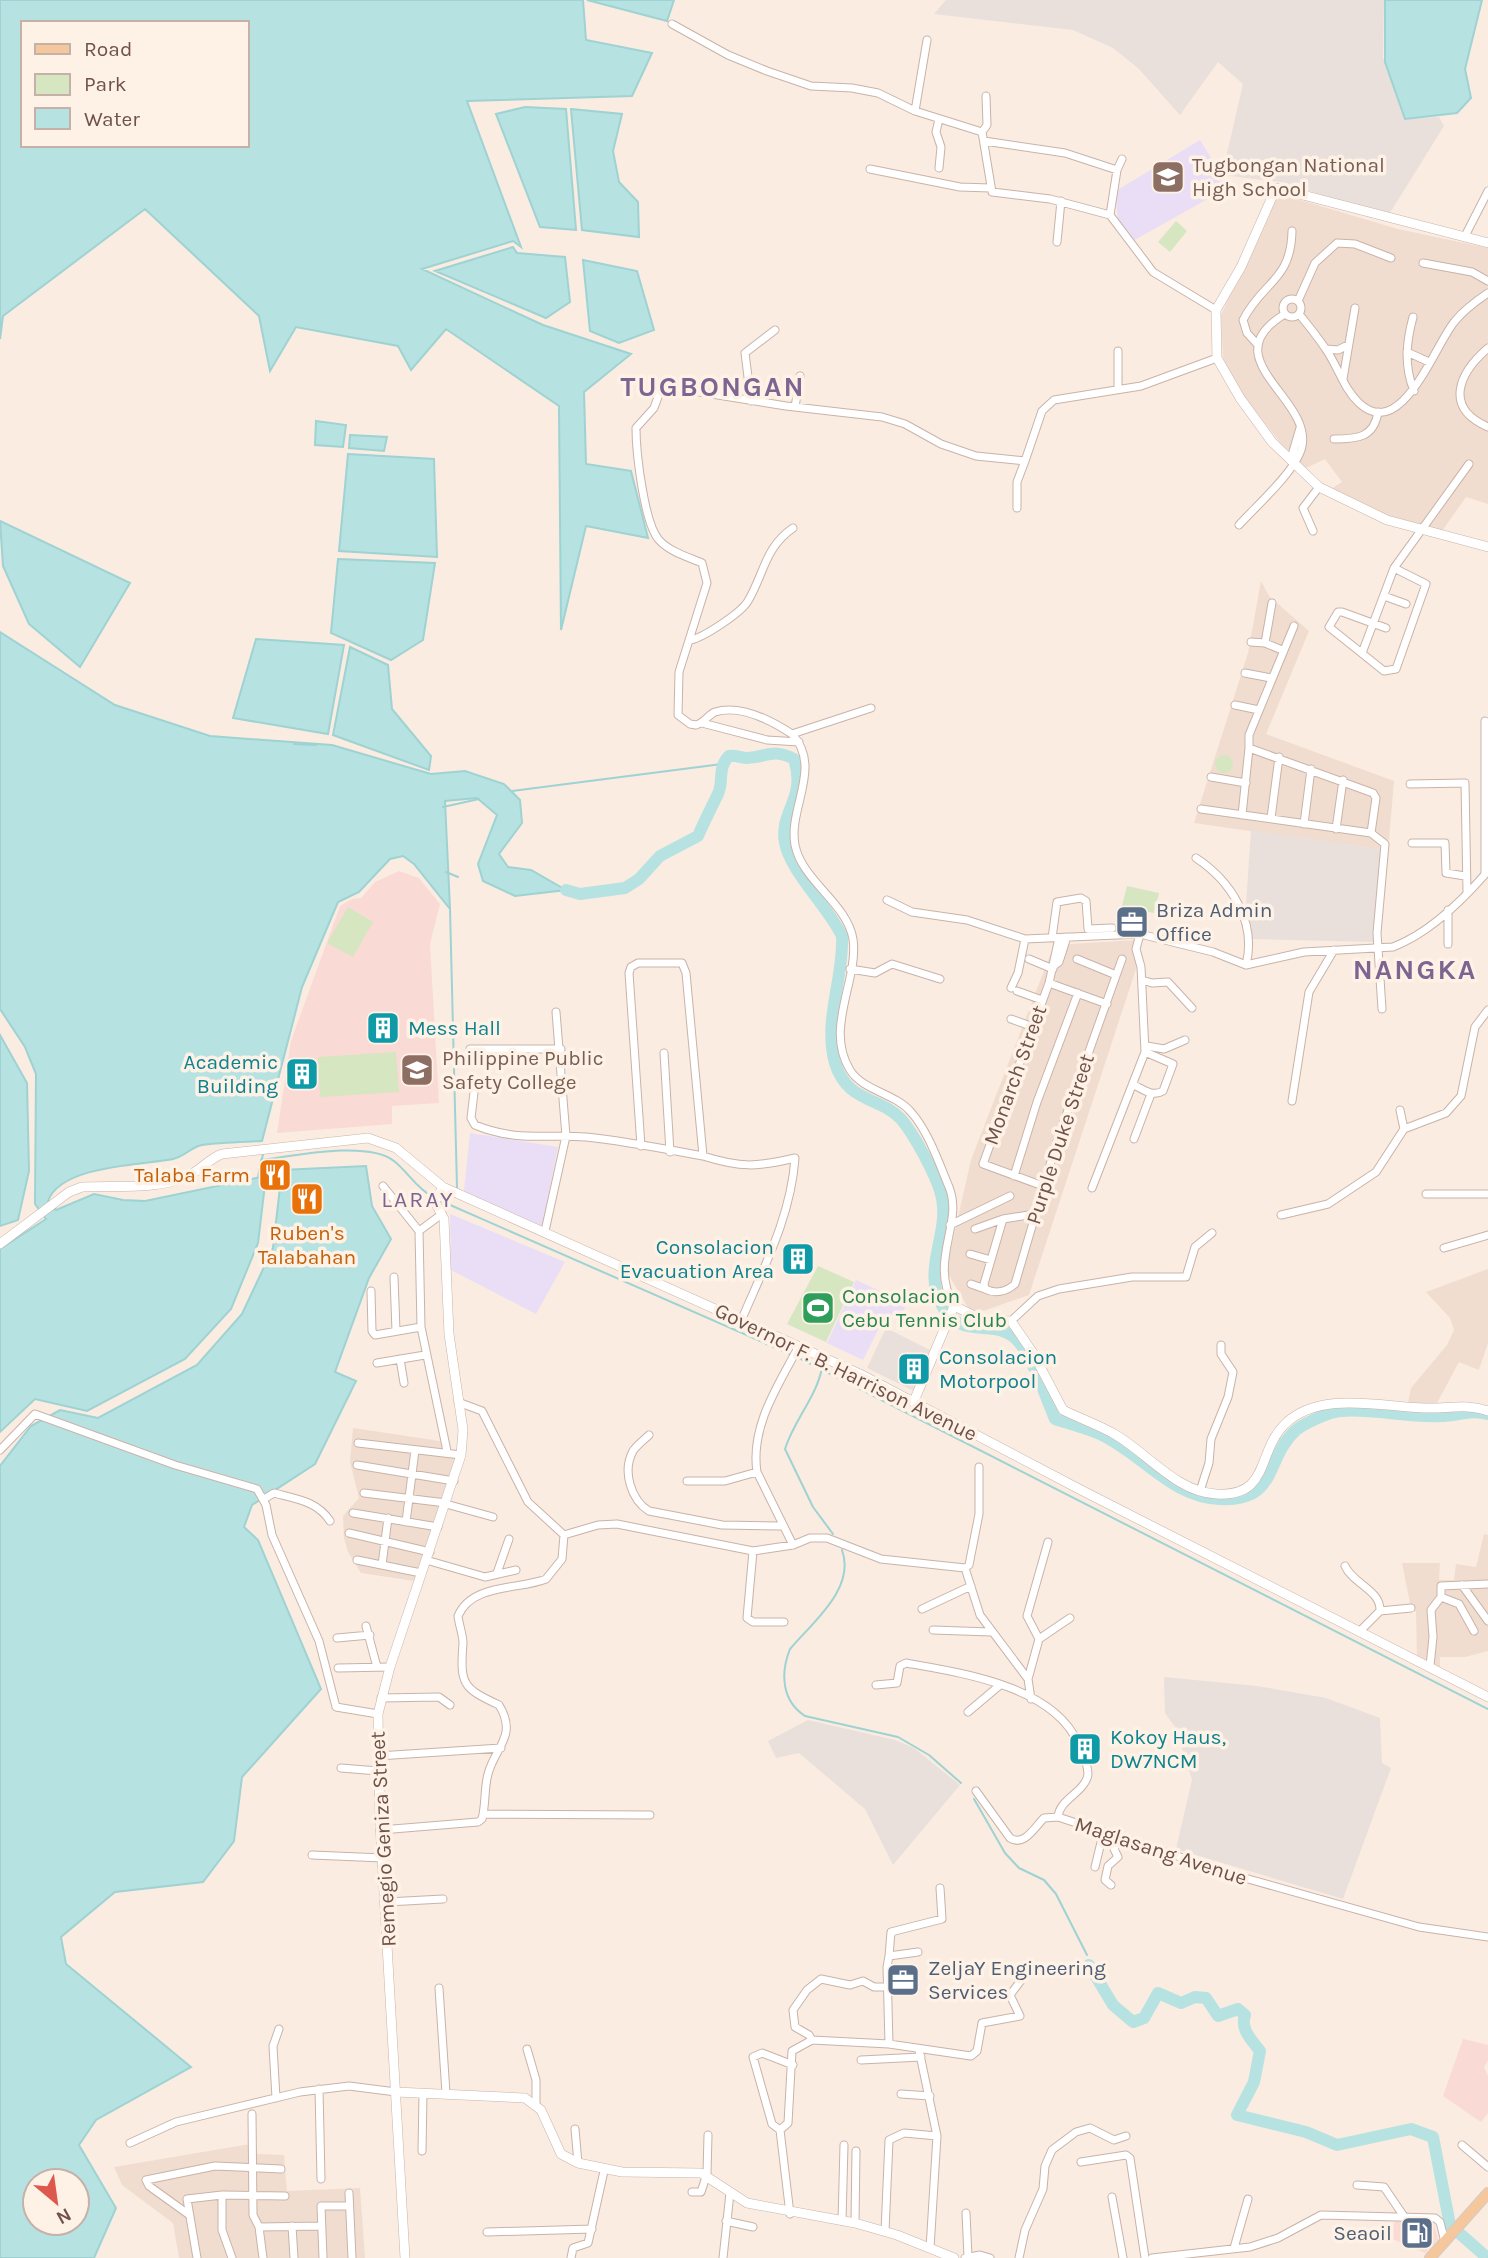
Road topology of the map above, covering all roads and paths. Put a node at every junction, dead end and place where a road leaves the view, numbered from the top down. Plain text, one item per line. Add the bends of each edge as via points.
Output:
1 (672, 24) dead end
2 (927, 40) dead end
3 (986, 96) dead end
4 (915, 111) junction
5 (939, 120) junction
6 (982, 132) junction
7 (984, 141) junction
8 (1122, 159) dead end
9 (939, 168) dead end
10 (870, 169) dead end
11 (1117, 170) junction
12 (990, 188) junction
13 (1488, 191) edge
14 (1061, 201) junction
15 (1110, 215) junction
16 (1292, 231) dead end
17 (1465, 236) junction
18 (1057, 242) dead end
19 (1488, 243) edge
20 (1391, 258) dead end
21 (1423, 263) dead end
22 (1488, 281) edge
23 (1488, 293) edge
24 (1298, 301) junction
25 (1355, 308) dead end
26 (1216, 310) junction
27 (1285, 314) junction
28 (1299, 314) junction
29 (1413, 317) dead end
30 (775, 330) dead end
31 (1258, 345) junction
32 (1348, 345) junction
33 (1326, 349) junction
34 (1488, 349) edge
35 (1118, 351) dead end
36 (1407, 352) junction
37 (1217, 358) junction
38 (1429, 362) junction
39 (800, 376) dead end
40 (1343, 379) junction
41 (1118, 390) junction
42 (1414, 391) junction
43 (751, 401) junction
44 (795, 407) junction
45 (1378, 412) junction
46 (1488, 427) edge
47 (1334, 439) dead end
48 (1294, 459) junction
49 (1025, 461) junction
50 (1469, 464) dead end
51 (1319, 487) junction
52 (1017, 508) dead end
53 (1239, 525) dead end
54 (793, 528) dead end
55 (1423, 530) junction
56 (1313, 531) dead end
57 (1488, 547) edge
58 (1394, 568) junction
59 (1384, 596) junction
60 (1272, 603) dead end
61 (1406, 604) dead end
62 (1373, 624) junction
63 (1294, 626) dead end
64 (1386, 628) dead end
65 (691, 640) junction
66 (1251, 642) dead end
67 (1265, 643) junction
68 (1282, 650) junction
69 (1362, 653) junction
70 (1245, 673) dead end
71 (1271, 678) junction
72 (1236, 705) dead end
73 (871, 708) dead end
74 (1259, 710) junction
75 (1485, 720) dead end
76 (702, 723) junction
77 (792, 734) junction
78 (800, 742) junction
79 (1249, 748) junction
80 (1279, 757) junction
81 (1311, 769) junction
82 (1211, 777) dead end
83 (1343, 780) junction
84 (1246, 783) junction
85 (1410, 784) dead end
86 (1200, 809) dead end
87 (1242, 815) junction
88 (1271, 818) junction
89 (1304, 824) junction
90 (1336, 829) junction
91 (1371, 833) junction
92 (1412, 843) dead end
93 (1196, 858) dead end
94 (1486, 873) edge
95 (1465, 876) junction
96 (1467, 892) junction
97 (887, 900) dead end
98 (1448, 910) junction
99 (1112, 928) dead end
100 (1140, 934) junction
101 (1060, 938) junction
102 (1025, 939) junction
103 (1448, 944) dead end
104 (1378, 948) junction
105 (1334, 950) junction
106 (1029, 959) dead end
107 (1077, 959) dead end
108 (1122, 959) dead end
109 (1246, 965) junction
110 (1054, 967) junction
111 (850, 969) junction
112 (1116, 975) junction
113 (940, 979) dead end
114 (1142, 980) junction
115 (1048, 983) junction
116 (1077, 993) junction
117 (1042, 1000) junction
118 (1107, 1004) junction
119 (1192, 1008) dead end
120 (1382, 1009) dead end
121 (1488, 1010) edge
122 (556, 1012) dead end
123 (1011, 1019) dead end
124 (1033, 1027) junction
125 (1185, 1040) dead end
126 (470, 1049) dead end
127 (561, 1049) junction
128 (1146, 1049) junction
129 (664, 1053) dead end
130 (475, 1084) dead end
131 (1134, 1085) junction
132 (1151, 1094) junction
133 (1292, 1101) dead end
134 (1400, 1110) dead end
135 (1404, 1129) junction
136 (566, 1136) junction
137 (1134, 1139) dead end
138 (641, 1146) junction
139 (670, 1152) junction
140 (703, 1156) junction
141 (1014, 1176) junction
142 (383, 1186) dead end
143 (1043, 1186) junction
144 (1092, 1188) dead end
145 (439, 1194) junction
146 (1426, 1194) dead end
147 (1488, 1194) edge
148 (1010, 1196) dead end
149 (442, 1214) junction
150 (1035, 1214) junction
151 (1281, 1215) dead end
152 (1003, 1219) junction
153 (950, 1225) junction
154 (975, 1229) dead end
155 (419, 1231) junction
156 (545, 1231) junction
157 (1212, 1233) dead end
158 (1488, 1235) edge
159 (0, 1244) edge
160 (1444, 1248) dead end
161 (970, 1254) dead end
162 (991, 1260) junction
163 (394, 1277) dead end
164 (971, 1284) dead end
165 (984, 1286) junction
166 (371, 1291) dead end
167 (952, 1312) junction
168 (741, 1321) junction
169 (1011, 1321) junction
170 (421, 1327) junction
171 (396, 1331) junction
172 (1220, 1345) dead end
173 (795, 1353) junction
174 (425, 1355) junction
175 (400, 1359) junction
176 (377, 1363) dead end
177 (404, 1383) dead end
178 (914, 1401) junction
179 (458, 1402) junction
180 (1488, 1410) edge
181 (649, 1435) dead end
182 (358, 1443) dead end
183 (0, 1450) edge
184 (415, 1450) junction
185 (447, 1451) junction
186 (461, 1455) junction
187 (357, 1465) dead end
188 (979, 1467) dead end
189 (757, 1472) junction
190 (412, 1473) junction
191 (454, 1480) junction
192 (687, 1481) dead end
193 (1200, 1491) junction
194 (364, 1493) dead end
195 (409, 1497) junction
196 (264, 1499) junction
197 (446, 1504) junction
198 (353, 1513) dead end
199 (493, 1517) dead end
200 (388, 1518) junction
201 (330, 1521) dead end
202 (406, 1522) junction
203 (782, 1526) junction
204 (438, 1527) junction
205 (349, 1533) dead end
206 (564, 1535) junction
207 (509, 1539) dead end
208 (385, 1541) junction
209 (1048, 1542) dead end
210 (793, 1545) junction
211 (752, 1551) junction
212 (428, 1556) junction
213 (357, 1560) dead end
214 (382, 1565) junction
215 (1345, 1566) dead end
216 (965, 1568) junction
217 (516, 1570) dead end
218 (421, 1573) junction
219 (497, 1573) junction
220 (1488, 1584) edge
221 (971, 1586) junction
222 (1462, 1586) junction
223 (1441, 1597) junction
224 (1411, 1608) dead end
225 (922, 1609) dead end
226 (1380, 1611) junction
227 (1070, 1618) dead end
228 (1488, 1621) edge
229 (784, 1622) dead end
230 (366, 1626) dead end
231 (933, 1630) dead end
232 (1361, 1630) junction
233 (1474, 1631) dead end
234 (991, 1632) junction
235 (370, 1635) junction
236 (337, 1638) dead end
237 (1039, 1639) junction
238 (1430, 1666) junction
239 (377, 1667) junction
240 (390, 1667) junction
241 (338, 1668) dead end
242 (1028, 1679) junction
243 (876, 1685) dead end
244 (1000, 1685) junction
245 (1488, 1697) edge
246 (381, 1698) junction
247 (1031, 1699) junction
248 (450, 1705) dead end
249 (968, 1712) dead end
250 (378, 1714) junction
251 (501, 1748) junction
252 (378, 1756) junction
253 (341, 1768) dead end
254 (378, 1771) junction
255 (976, 1791) dead end
256 (483, 1814) junction
257 (650, 1815) dead end
258 (1058, 1817) junction
259 (381, 1830) junction
260 (1104, 1834) junction
261 (1119, 1839) junction
262 (313, 1855) dead end
263 (383, 1858) junction
264 (1095, 1867) dead end
265 (1111, 1885) dead end
266 (940, 1888) dead end
267 (443, 1899) dead end
268 (387, 1902) junction
269 (1488, 1937) edge
270 (918, 1952) dead end
271 (889, 1956) junction
272 (1025, 1975) dead end
273 (887, 1987) junction
274 (439, 1988) dead end
275 (279, 2029) dead end
276 (812, 2040) junction
277 (889, 2044) junction
278 (527, 2049) dead end
279 (920, 2054) junction
280 (861, 2060) dead end
281 (793, 2065) junction
282 (319, 2089) junction
283 (396, 2092) junction
284 (446, 2093) junction
285 (423, 2094) junction
286 (901, 2094) dead end
287 (930, 2096) junction
288 (276, 2098) junction
289 (536, 2104) junction
290 (252, 2114) dead end
291 (575, 2129) dead end
292 (780, 2130) junction
293 (708, 2135) dead end
294 (937, 2136) junction
295 (1126, 2136) dead end
296 (130, 2143) dead end
297 (844, 2145) dead end
298 (1462, 2145) dead end
299 (422, 2151) dead end
300 (856, 2151) dead end
301 (1081, 2162) dead end
302 (578, 2163) junction
303 (1488, 2167) edge
304 (252, 2169) junction
305 (281, 2169) dead end
306 (604, 2171) junction
307 (706, 2174) junction
308 (321, 2179) dead end
309 (1357, 2185) dead end
310 (692, 2192) dead end
311 (349, 2193) dead end
312 (730, 2193) junction
313 (1488, 2193) edge
314 (222, 2195) junction
315 (252, 2196) junction
316 (285, 2196) dead end
317 (1112, 2197) dead end
318 (187, 2199) junction
319 (1248, 2199) dead end
320 (170, 2201) junction
321 (1488, 2201) edge
322 (349, 2206) junction
323 (966, 2213) dead end
324 (188, 2214) junction
325 (790, 2214) junction
326 (1405, 2218) junction
327 (726, 2221) junction
328 (842, 2221) junction
329 (855, 2223) junction
330 (292, 2226) junction
331 (320, 2226) junction
332 (259, 2227) junction
333 (753, 2227) dead end
334 (592, 2229) junction
335 (885, 2231) junction
336 (487, 2232) dead end
337 (1459, 2233) junction
338 (1445, 2243) junction
339 (930, 2248) junction
340 (1234, 2248) junction
341 (967, 2257) edge
342 (197, 2258) edge
343 (232, 2258) edge
344 (263, 2258) edge
345 (293, 2258) edge
346 (323, 2258) edge
347 (352, 2258) edge
348 (405, 2258) edge
349 (570, 2258) edge
350 (723, 2258) edge
351 (954, 2258) edge
352 (990, 2258) edge
353 (1019, 2258) edge
354 (1123, 2258) edge
355 (1146, 2258) edge
356 (1152, 2258) edge
357 (1430, 2258) edge
358 (1438, 2258) edge

1 - 4 street via 767,71 811,86 878,93
2 - 4 street
3 - 6 street via 987,125
4 - 5 street
5 - 6 street
5 - 9 street
6 - 7 street
7 - 11 street via 1065,153
7 - 12 street
8 - 11 street
10 - 12 street via 960,187
11 - 15 street
12 - 14 street via 998,194
13 - 17 street
14 - 15 street
14 - 18 street
15 - 26 street via 1153,272
16 - 31 street via 1289,261 1243,320
17 - 19 street
17 - 26 street via 1276,188
20 - 24 street via 1355,244 1337,243 1314,263
21 - 22 street via 1472,272
23 - 38 street via 1456,320
24 - 27 street via 1285,302
24 - 28 street
25 - 32 street
26 - 37 street
27 - 28 street
27 - 31 street via 1266,326
28 - 33 street
29 - 36 street
30 - 43 street via 745,353
31 - 48 street via 1265,372 1300,428
32 - 33 street
32 - 40 street
33 - 40 street
34 - 46 street via 1473,360 1458,397 1462,409
35 - 41 street
36 - 38 street
36 - 42 street via 1407,373
37 - 41 street via 1163,380
37 - 48 street via 1240,398
38 - 42 street
39 - 44 street
40 - 45 street via 1361,405
41 - 49 street via 1054,400 1046,407
42 - 45 street via 1395,408
43 - 44 street
43 - 65 street via 662,386 653,408 636,428 642,481 657,538 702,564 706,574
44 - 49 street via 882,417 976,456
45 - 47 street via 1376,425 1368,434
48 - 51 street
48 - 53 street
49 - 52 street via 1017,482
50 - 55 street
51 - 55 street via 1362,510
51 - 56 street via 1303,508
54 - 65 street via 769,552 745,606 710,633
55 - 57 street
55 - 58 street
58 - 59 street
58 - 69 street via 1426,584 1396,669 1384,671
59 - 61 street
59 - 62 street
60 - 67 street
62 - 64 street
62 - 69 street
62 - 69 street via 1340,612 1329,626
63 - 68 street
65 - 76 street via 679,672 677,712 690,724
66 - 67 street
67 - 68 street
68 - 71 street
70 - 71 street
71 - 74 street
72 - 74 street
73 - 77 street
74 - 79 street
75 - 94 street
76 - 77 street via 714,713 729,710 773,722
76 - 78 street via 766,740
77 - 78 street
78 - 111 street via 805,761 794,842 798,856 849,925 853,941
79 - 80 street
79 - 84 street
80 - 81 street
80 - 88 street
81 - 83 street
81 - 89 street
82 - 84 street
83 - 90 street
83 - 91 street via 1375,795
84 - 87 street
85 - 95 street via 1465,783
86 - 87 street
87 - 88 street
88 - 89 street
89 - 90 street
90 - 91 street
91 - 104 street via 1385,844
92 - 95 street via 1445,843 1446,873
93 - 109 street via 1209,866 1240,904 1250,942
94 - 96 street
95 - 96 street
96 - 98 street
97 - 102 street via 912,912 967,920
98 - 103 street
98 - 104 street via 1407,942
99 - 101 street, Monarch Street via 1088,929 1086,901 1081,898 1057,902
100 - 101 street
100 - 109 street
100 - 114 street via 1136,949
101 - 102 street
101 - 110 street, Monarch Street via 1059,962
102 - 117 street via 1014,989
104 - 105 street
104 - 120 street
105 - 109 street
105 - 133 street via 1309,992
106 - 110 street
107 - 112 street
108 - 112 street, Purple Duke Street
110 - 115 street, Monarch Street
111 - 113 street via 875,973 892,964
111 - 153 street via 841,1037 850,1070 910,1111 950,1190
112 - 118 street, Purple Duke Street
114 - 119 street via 1168,982
114 - 128 street
115 - 116 street
115 - 117 street, Monarch Street
116 - 118 street
116 - 141 street
117 - 124 street, Monarch Street
118 - 143 street, Purple Duke Street
121 - 135 street via 1475,1027 1455,1107
122 - 127 street
123 - 124 street
124 - 141 street, Monarch Street via 983,1164
125 - 128 street via 1164,1049
126 - 127 street
127 - 136 street
128 - 131 street
128 - 132 street via 1174,1067 1163,1091
129 - 139 street
130 - 136 street via 471,1118 475,1125 519,1137
131 - 132 street
131 - 144 street
132 - 137 street
134 - 135 street
135 - 151 street via 1376,1172 1328,1204
136 - 138 street
136 - 156 street
138 - 139 street
138 - 140 street via 629,973 638,962 682,963
139 - 140 street
140 - 168 street via 756,1167 794,1157 792,1193 781,1229
141 - 143 street, Monarch Street
142 - 155 street
143 - 150 street, Purple Duke Street
145 - 149 street, Remegio Geniza Street
145 - 156 street, Governor F. B. Harrison Avenue
145 - 159 street, Governor F. B. Harrison Avenue via 396,1148 359,1138 222,1154 172,1182 82,1187
146 - 147 street
148 - 153 street
149 - 155 street
149 - 179 street, Remegio Geniza Street
150 - 152 street
150 - 165 street, Purple Duke Street via 1015,1284 993,1293
152 - 154 street
152 - 162 street
153 - 167 street via 944,1278
155 - 170 street
156 - 168 street, Governor F. B. Harrison Avenue
157 - 169 street via 1195,1247 1186,1277 1132,1277 1059,1289 1038,1296
158 - 160 street
161 - 162 street
162 - 165 street
163 - 171 street
164 - 165 street
166 - 171 street via 373,1333
167 - 169 street via 983,1321
167 - 178 street
168 - 173 street, Governor F. B. Harrison Avenue
169 - 193 street via 1034,1353 1063,1410 1098,1424
170 - 171 street
170 - 174 street
172 - 193 street via 1233,1373
173 - 178 street, Governor F. B. Harrison Avenue
173 - 189 street via 766,1410 757,1440
174 - 175 street
174 - 185 street
175 - 176 street
175 - 177 street
178 - 232 street, Governor F. B. Harrison Avenue
179 - 186 street, Remegio Geniza Street
179 - 206 street via 482,1411 528,1502
180 - 193 street via 1475,1406 1325,1406 1285,1424 1261,1472 1245,1490 1230,1494
181 - 203 street via 630,1459 631,1489 640,1505 649,1511 722,1525
182 - 184 street
183 - 196 street via 35,1414 175,1465 257,1489
184 - 185 street
184 - 190 street
185 - 186 street
186 - 191 street, Remegio Geniza Street
187 - 190 street
188 - 216 street via 979,1514
189 - 192 street via 724,1481
189 - 203 street
190 - 191 street
190 - 195 street
191 - 197 street, Remegio Geniza Street
194 - 195 street
195 - 197 street
195 - 202 street
196 - 201 street via 274,1493 302,1500
196 - 250 street via 272,1535 319,1641 336,1707
197 - 199 street
197 - 204 street, Remegio Geniza Street
198 - 200 street
200 - 202 street
200 - 208 street
202 - 204 street
203 - 210 street
204 - 212 street, Remegio Geniza Street
205 - 208 street
206 - 211 street via 617,1524
206 - 251 street via 562,1559 546,1579 499,1588 468,1603 458,1616 464,1684 502,1709 506,1732
207 - 219 street
208 - 212 street
208 - 214 street
209 - 237 street via 1027,1616
210 - 211 street
210 - 216 street via 827,1538 881,1559
211 - 229 street via 747,1618
212 - 218 street, Remegio Geniza Street
212 - 219 street via 485,1577
213 - 214 street
214 - 218 street
215 - 226 street via 1351,1577 1377,1598
216 - 221 street
217 - 219 street
218 - 240 street, Remegio Geniza Street
220 - 222 street
221 - 225 street
221 - 234 street
222 - 223 street via 1441,1586
222 - 228 street
223 - 233 street via 1459,1604
223 - 238 street via 1431,1610
224 - 226 street
226 - 232 street
227 - 237 street
230 - 235 street
231 - 234 street
232 - 238 street, Governor F. B. Harrison Avenue
234 - 242 street
235 - 236 street
235 - 239 street
237 - 242 street
238 - 245 street, Governor F. B. Harrison Avenue
239 - 240 street
239 - 241 street
240 - 246 street, Remegio Geniza Street
242 - 247 street
243 - 244 street via 897,1683 900,1667 906,1662
244 - 247 street
244 - 249 street
246 - 248 street via 439,1697
246 - 250 street, Remegio Geniza Street
247 - 258 street, Maglasang Avenue via 1057,1711 1071,1727 1088,1773
250 - 252 street, Remegio Geniza Street
251 - 252 street
251 - 256 street via 488,1774
252 - 254 street, Remegio Geniza Street
253 - 254 street
254 - 259 street, Remegio Geniza Street
255 - 258 street via 1016,1842 1023,1841 1044,1818
256 - 257 street
256 - 259 street via 478,1822
258 - 260 street, Maglasang Avenue
259 - 263 street, Remegio Geniza Street
260 - 261 street, Maglasang Avenue
260 - 264 street
261 - 265 street via 1114,1849 1118,1857 1108,1866 1105,1880
261 - 269 street, Maglasang Avenue via 1419,1927
262 - 263 street
263 - 268 street, Remegio Geniza Street
266 - 271 street via 942,1919 891,1932
267 - 268 street
268 - 283 street, Remegio Geniza Street
270 - 271 street
271 - 273 street
272 - 279 street via 1010,1995 1020,2016 982,2023 975,2054
273 - 276 street via 874,1987 863,1980 850,1985 825,1978 818,1981 796,2002 792,2019 795,2028
273 - 277 street
274 - 284 street
275 - 288 street via 273,2046
276 - 277 street
276 - 281 street via 792,2051
277 - 279 street
278 - 289 street via 536,2080
279 - 280 street
279 - 287 street
281 - 292 street via 788,2123
281 - 292 street via 762,2053 753,2057 772,2124
282 - 283 street via 349,2086
282 - 288 street
282 - 308 street
283 - 285 street
283 - 348 street, Remegio Geniza Street
284 - 285 street
284 - 289 street via 514,2096
285 - 299 street
286 - 287 street
287 - 294 street
288 - 296 street via 176,2122
289 - 302 street via 559,2152
290 - 304 street
291 - 302 street
292 - 325 street
293 - 307 street
294 - 335 street via 904,2133 889,2140
294 - 339 street
295 - 353 street via 1114,2140 1090,2128 1055,2146 1046,2162 1043,2189 1025,2230
297 - 328 street
298 - 303 street
300 - 329 street
301 - 355 street via 1130,2158
302 - 306 street
304 - 305 street
304 - 315 street
304 - 320 street via 215,2166 146,2180
306 - 307 street
306 - 334 street
307 - 310 street via 701,2192
307 - 312 street
309 - 326 street via 1384,2187
311 - 322 street
312 - 325 street via 747,2203
312 - 327 street
313 - 337 main road
314 - 315 street
314 - 318 street
314 - 343 street via 222,2230
315 - 316 street
315 - 332 street via 254,2222
317 - 354 street
318 - 320 street
318 - 324 street
319 - 340 street
320 - 324 street
321 - 337 main road
322 - 331 street via 321,2206
322 - 347 street
323 - 341 street
324 - 342 street
325 - 328 street
326 - 338 street via 1438,2219
326 - 340 street via 1321,2215 1279,2238
327 - 333 street
327 - 350 street
328 - 329 street
329 - 335 street
330 - 331 street
330 - 332 street
330 - 345 street
331 - 346 street
332 - 344 street
334 - 336 street
334 - 349 street via 588,2245 573,2248
335 - 339 street
337 - 338 main road
337 - 358 main road
338 - 357 main road
339 - 351 street
340 - 356 street
341 - 352 street

